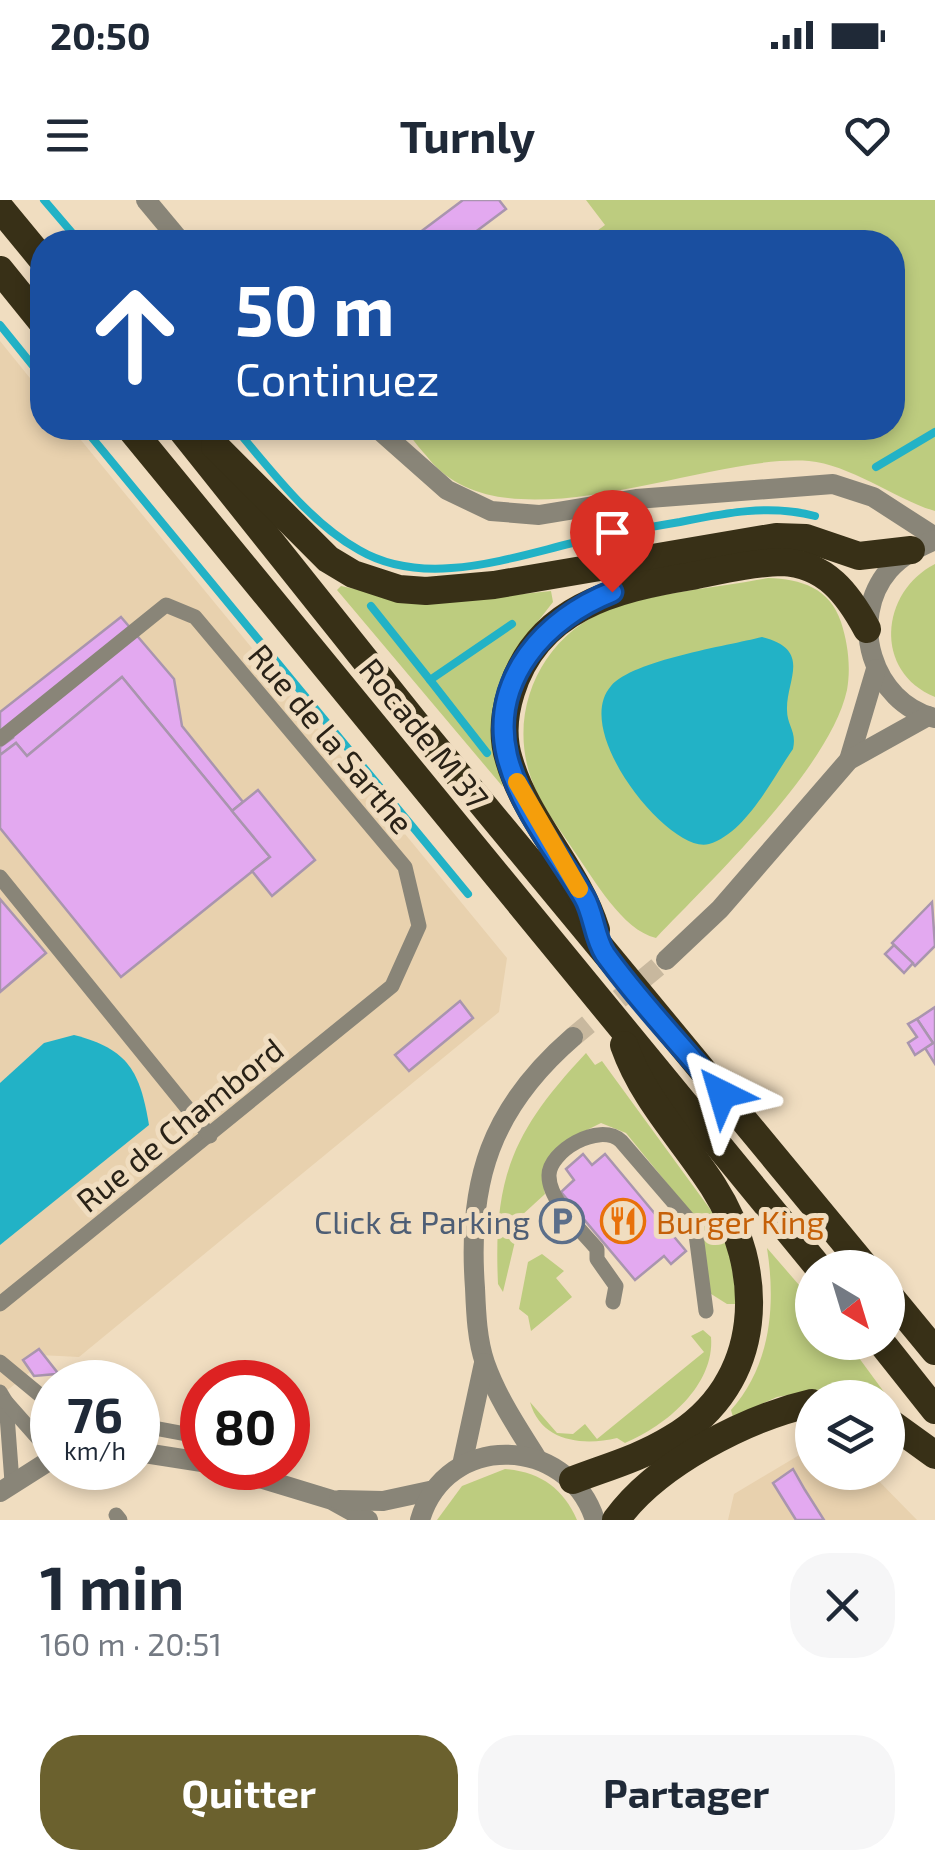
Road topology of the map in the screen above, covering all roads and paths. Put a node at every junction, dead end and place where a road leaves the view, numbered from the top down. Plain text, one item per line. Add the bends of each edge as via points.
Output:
1 (146, 200) edge
2 (0, 208) edge
3 (171, 230) edge
4 (30, 244) edge
5 (0, 270) edge
6 (30, 307) edge
7 (140, 440) edge
8 (190, 440) edge
9 (208, 440) edge
10 (390, 440) edge
11 (927, 543) edge
12 (868, 629) junction
13 (876, 669) junction
14 (932, 717) edge
15 (0, 739) edge
16 (849, 760) junction
17 (0, 876) edge
18 (602, 950) junction
19 (666, 960) tunnel mouth
20 (392, 986) joint
21 (616, 1024) junction
22 (573, 1037) tunnel mouth
23 (210, 1136) junction
24 (803, 1250) edge
25 (851, 1250) edge
26 (613, 1302) dead end
27 (0, 1304) edge
28 (706, 1311) dead end
29 (905, 1315) edge
30 (935, 1352) edge
31 (895, 1360) edge
32 (0, 1362) edge
33 (484, 1362) junction
34 (30, 1387) edge
35 (3, 1397) edge
36 (795, 1409) edge
37 (935, 1410) edge
38 (30, 1430) edge
39 (905, 1433) edge
40 (935, 1455) edge
41 (536, 1457) junction
42 (462, 1465) junction
43 (30, 1471) edge
44 (573, 1480) junction
45 (6, 1487) edge
46 (308, 1490) edge
47 (434, 1490) junction
48 (332, 1500) junction
49 (368, 1520) edge
50 (420, 1520) edge
51 (595, 1520) edge
52 (616, 1520) edge

1 - 3 street
2 - 4 highway
5 - 6 highway
7 - 21 highway, Rocade M 37
8 - 18 highway, Rocade M 37
9 - 11 highway via 328,559 400,589 494,586 776,536 806,538 846,555 877,556
10 - 11 street via 446,490 491,511 539,515 833,484 864,492
11 - 12 street via 887,571 872,599
12 - 13 street
12 - 18 highway via 833,581 808,566 782,562 612,592 540,636 507,704 507,756 532,815 587,902
13 - 14 street via 907,705
13 - 16 street
14 - 16 street
15 - 20 lane, Rue de la Sarthe via 166,605 195,617 404,867 419,926
16 - 19 street via 720,909
17 - 23 lane
18 - 25 highway, Rocade M 37
20 - 23 lane, Rue de Chambord
21 - 24 highway, Rocade M 37
21 - 44 highway via 637,1082 731,1216 746,1255 752,1304 739,1359 709,1408 650,1451
22 - 33 street via 529,1080 484,1160 472,1244
23 - 27 lane, Rue de Chambord
26 - 28 lane via 616,1286 597,1249 548,1176 566,1150 602,1131 621,1140 695,1227
29 - 30 highway
31 - 37 highway
32 - 34 lane
33 - 41 street
33 - 42 street
35 - 38 lane
35 - 45 lane
36 - 52 highway via 728,1434 638,1494
39 - 40 highway
41 - 42 street via 491,1454
41 - 44 street
42 - 47 street
43 - 45 street
44 - 51 street
46 - 48 street
47 - 48 street
47 - 50 street
48 - 49 street

